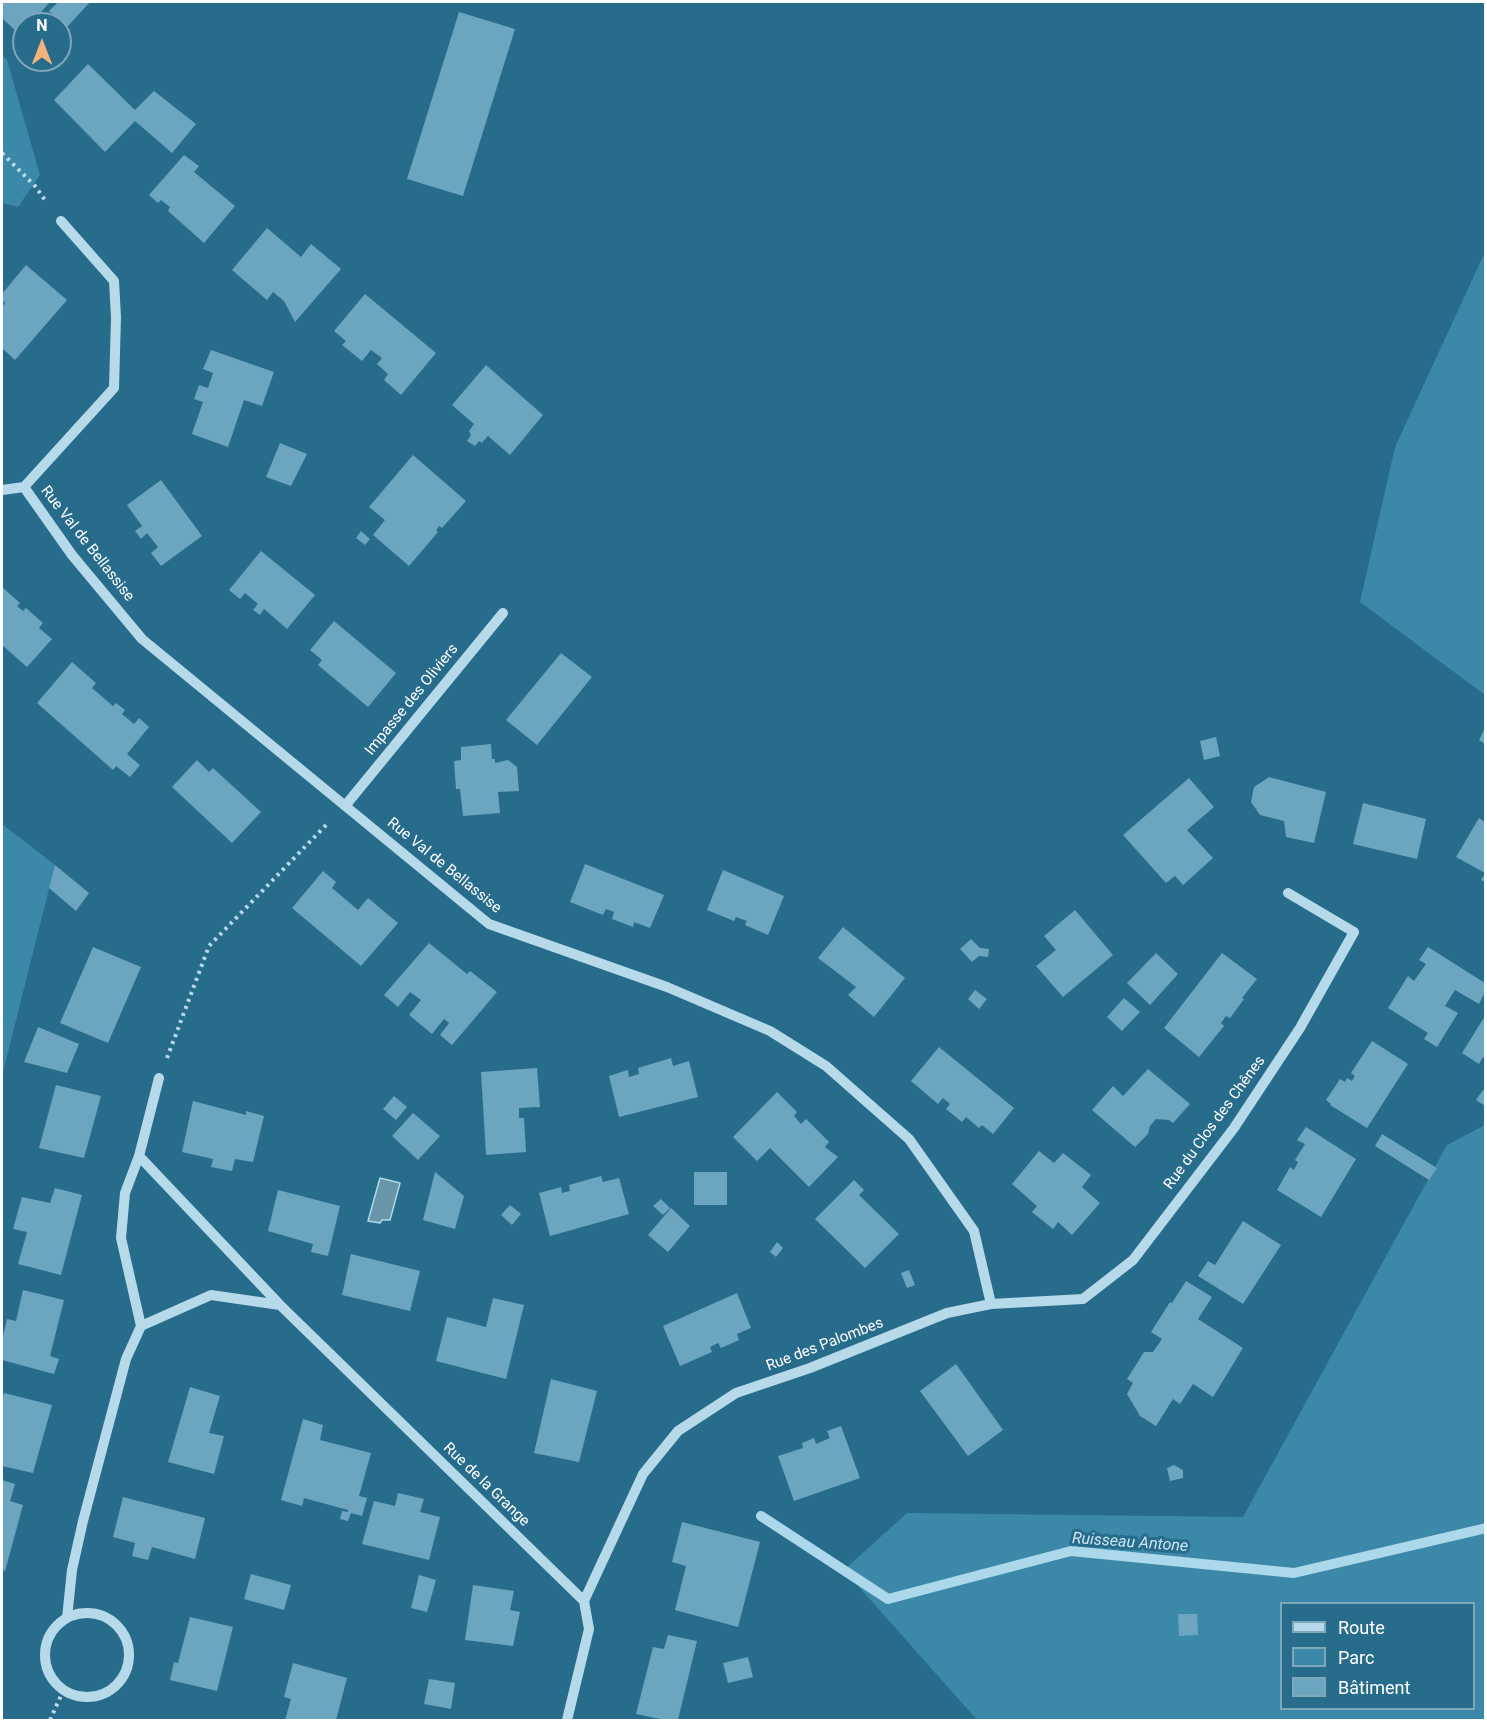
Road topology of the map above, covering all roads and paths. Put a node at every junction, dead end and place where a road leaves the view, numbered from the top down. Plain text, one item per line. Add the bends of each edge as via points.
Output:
1 (2, 153) edge
2 (61, 221) joint
3 (24, 487) junction
4 (2, 490) edge
5 (503, 613) dead end
6 (345, 806) junction
7 (1288, 893) dead end
8 (159, 1078) joint
9 (139, 1156) junction
10 (991, 1304) junction
11 (280, 1305) junction
12 (141, 1326) junction
13 (584, 1600) junction
14 (67, 1618) junction
15 (63, 1690) junction
16 (50, 1720) edge
17 (567, 1720) edge

1 - 2 path
2 - 3 street via 114,281 114,388
3 - 4 street, Rue Val de Bellassise
3 - 6 street, Rue Val de Bellassise via 72,555 142,639
5 - 6 street, Impasse des Oliviers
6 - 8 path via 208,946
6 - 10 street, Rue Val de Bellassise via 489,924 666,987 770,1031 826,1066 909,1139 968,1222 974,1232
7 - 10 street, Rue du Clos des Chênes via 1354,932 1300,1028 1234,1128 1133,1260 1083,1299
8 - 9 street
9 - 11 street, Rue de la Grange
9 - 12 street via 125,1193 121,1238
10 - 13 street, Rue des Palombes via 947,1313 736,1393 678,1431 643,1474
11 - 12 street via 211,1295
11 - 13 street, Rue de la Grange
12 - 14 street via 126,1359 83,1521
13 - 17 street via 589,1629
14 - 15 street via 55,1627 44,1653 46,1668
14 - 15 street via 94,1614 118,1626 129,1650 129,1664 116,1687 104,1694 76,1697
15 - 16 path

